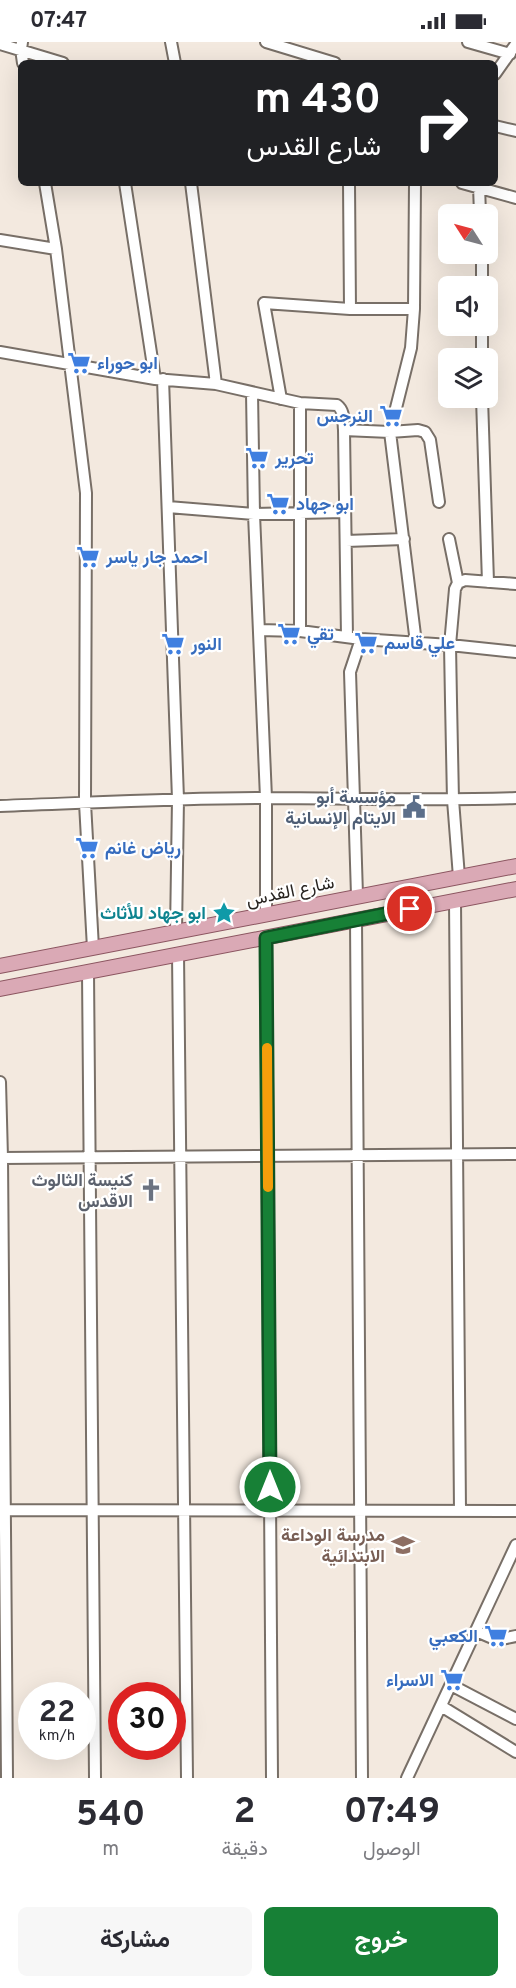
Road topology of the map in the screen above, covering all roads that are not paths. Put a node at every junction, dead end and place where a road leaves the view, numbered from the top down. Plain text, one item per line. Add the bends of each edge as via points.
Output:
1 (171, 42) edge
2 (266, 42) edge
3 (468, 42) edge
4 (0, 44) edge
5 (516, 44) edge
6 (21, 46) edge
7 (511, 58) edge
8 (56, 60) edge
9 (174, 60) edge
10 (325, 60) edge
11 (498, 71) edge
12 (498, 127) edge
13 (516, 131) edge
14 (46, 186) edge
15 (126, 186) edge
16 (191, 186) edge
17 (349, 186) edge
18 (415, 186) edge
19 (479, 186) joint
20 (516, 198) edge
21 (480, 204) edge
22 (0, 240) edge
23 (56, 249) junction
24 (350, 309) junction
25 (414, 309) junction
26 (0, 352) edge
27 (71, 365) junction
28 (159, 379) junction
29 (216, 384) junction
30 (252, 393) junction
31 (281, 399) junction
32 (300, 403) junction
33 (482, 408) edge
34 (344, 430) junction
35 (390, 432) junction
36 (439, 502) dead end
37 (168, 507) junction
38 (344, 512) junction
39 (300, 513) junction
40 (254, 514) junction
41 (405, 539) junction
42 (449, 539) dead end
43 (346, 541) junction
44 (488, 582) junction
45 (458, 583) junction
46 (516, 584) edge
47 (259, 630) junction
48 (300, 631) junction
49 (347, 637) junction
50 (361, 639) junction
51 (416, 643) junction
52 (450, 645) junction
53 (516, 652) edge
54 (266, 798) junction
55 (516, 798) edge
56 (177, 799) junction
57 (354, 799) junction
58 (453, 800) junction
59 (85, 803) junction
60 (0, 806) edge
61 (516, 866) edge
62 (459, 877) junction
63 (405, 887) junction
64 (516, 889) edge
65 (357, 896) junction
66 (455, 901) junction
67 (410, 909) junction
68 (266, 915) junction
69 (356, 920) junction
70 (176, 932) junction
71 (149, 937) junction
72 (266, 938) junction
73 (127, 942) junction
74 (93, 948) junction
75 (178, 954) junction
76 (141, 961) junction
77 (0, 966) edge
78 (88, 972) junction
79 (0, 989) edge
80 (0, 1082) edge
81 (457, 1154) junction
82 (516, 1154) edge
83 (358, 1155) junction
84 (180, 1156) junction
85 (268, 1156) junction
86 (89, 1157) junction
87 (2, 1158) junction
88 (5, 1510) junction
89 (93, 1510) junction
90 (184, 1510) junction
91 (270, 1511) junction
92 (360, 1511) junction
93 (460, 1511) junction
94 (516, 1511) edge
95 (516, 1545) edge
96 (516, 1570) edge
97 (503, 1572) junction
98 (476, 1631) junction
99 (516, 1636) edge
100 (450, 1684) junction
101 (441, 1706) junction
102 (516, 1719) edge
103 (516, 1752) edge
104 (7, 1778) edge
105 (95, 1778) edge
106 (187, 1778) edge
107 (272, 1778) edge
108 (362, 1778) edge
109 (407, 1778) edge

1 - 9 street
2 - 10 street
3 - 7 street
4 - 6 street
5 - 7 street
6 - 8 street
7 - 11 street
12 - 13 street
14 - 23 street
15 - 28 street
16 - 29 street
17 - 24 street
18 - 25 street
19 - 20 street
19 - 21 street
22 - 23 street
23 - 27 street
24 - 25 street
24 - 31 street via 264,303
25 - 35 street via 411,348
26 - 27 street
27 - 28 street
27 - 59 street via 86,493
28 - 29 street
28 - 37 street
29 - 30 street
30 - 31 street
30 - 40 street
31 - 32 street
32 - 34 street via 337,405 343,412
32 - 39 street
33 - 44 street
34 - 35 street
34 - 38 street
35 - 36 street via 418,430 428,434
35 - 41 street
37 - 40 street
37 - 56 street
38 - 39 street
38 - 43 street
39 - 40 street
39 - 48 street
40 - 47 street
41 - 43 street
41 - 51 street
42 - 45 street
43 - 49 street
44 - 45 street
44 - 46 street
45 - 52 street
47 - 48 street
47 - 54 street
48 - 49 street
49 - 50 street
50 - 51 street
50 - 57 street via 350,672
51 - 52 street
52 - 53 street
52 - 58 street
54 - 56 street
54 - 57 street
54 - 68 street
55 - 58 street
56 - 59 street
56 - 70 street
57 - 58 street
57 - 65 street
58 - 62 street
59 - 60 street
59 - 74 street
61 - 62 main road, شارع القدس
62 - 63 main road, شارع القدس
63 - 65 main road, شارع القدس
63 - 67 main road
64 - 66 main road
65 - 68 main road, شارع القدس
66 - 67 main road
66 - 81 street
67 - 69 main road
68 - 70 main road, شارع القدس
69 - 72 main road
69 - 83 street
70 - 71 main road, شارع القدس
71 - 73 main road, شارع القدس
71 - 76 main road via 141,946
72 - 75 main road
72 - 85 street
73 - 74 main road, شارع القدس
73 - 76 main road
74 - 77 main road, شارع القدس
75 - 76 main road
75 - 84 street
76 - 78 main road
78 - 79 main road
78 - 86 street
80 - 87 street
81 - 82 street
81 - 83 street
81 - 93 street
83 - 85 street
83 - 92 street
84 - 85 street
84 - 86 street
84 - 90 street
85 - 91 street
86 - 87 street
86 - 89 street
87 - 88 street
88 - 89 street
88 - 104 street
89 - 90 street
89 - 105 street
90 - 91 street
90 - 106 street
91 - 92 street
91 - 107 street
92 - 93 street
92 - 108 street
93 - 94 street
95 - 97 street
96 - 97 street
97 - 98 street
98 - 99 street via 497,1640
98 - 100 street
100 - 101 street
100 - 102 street
101 - 103 street
101 - 109 street

